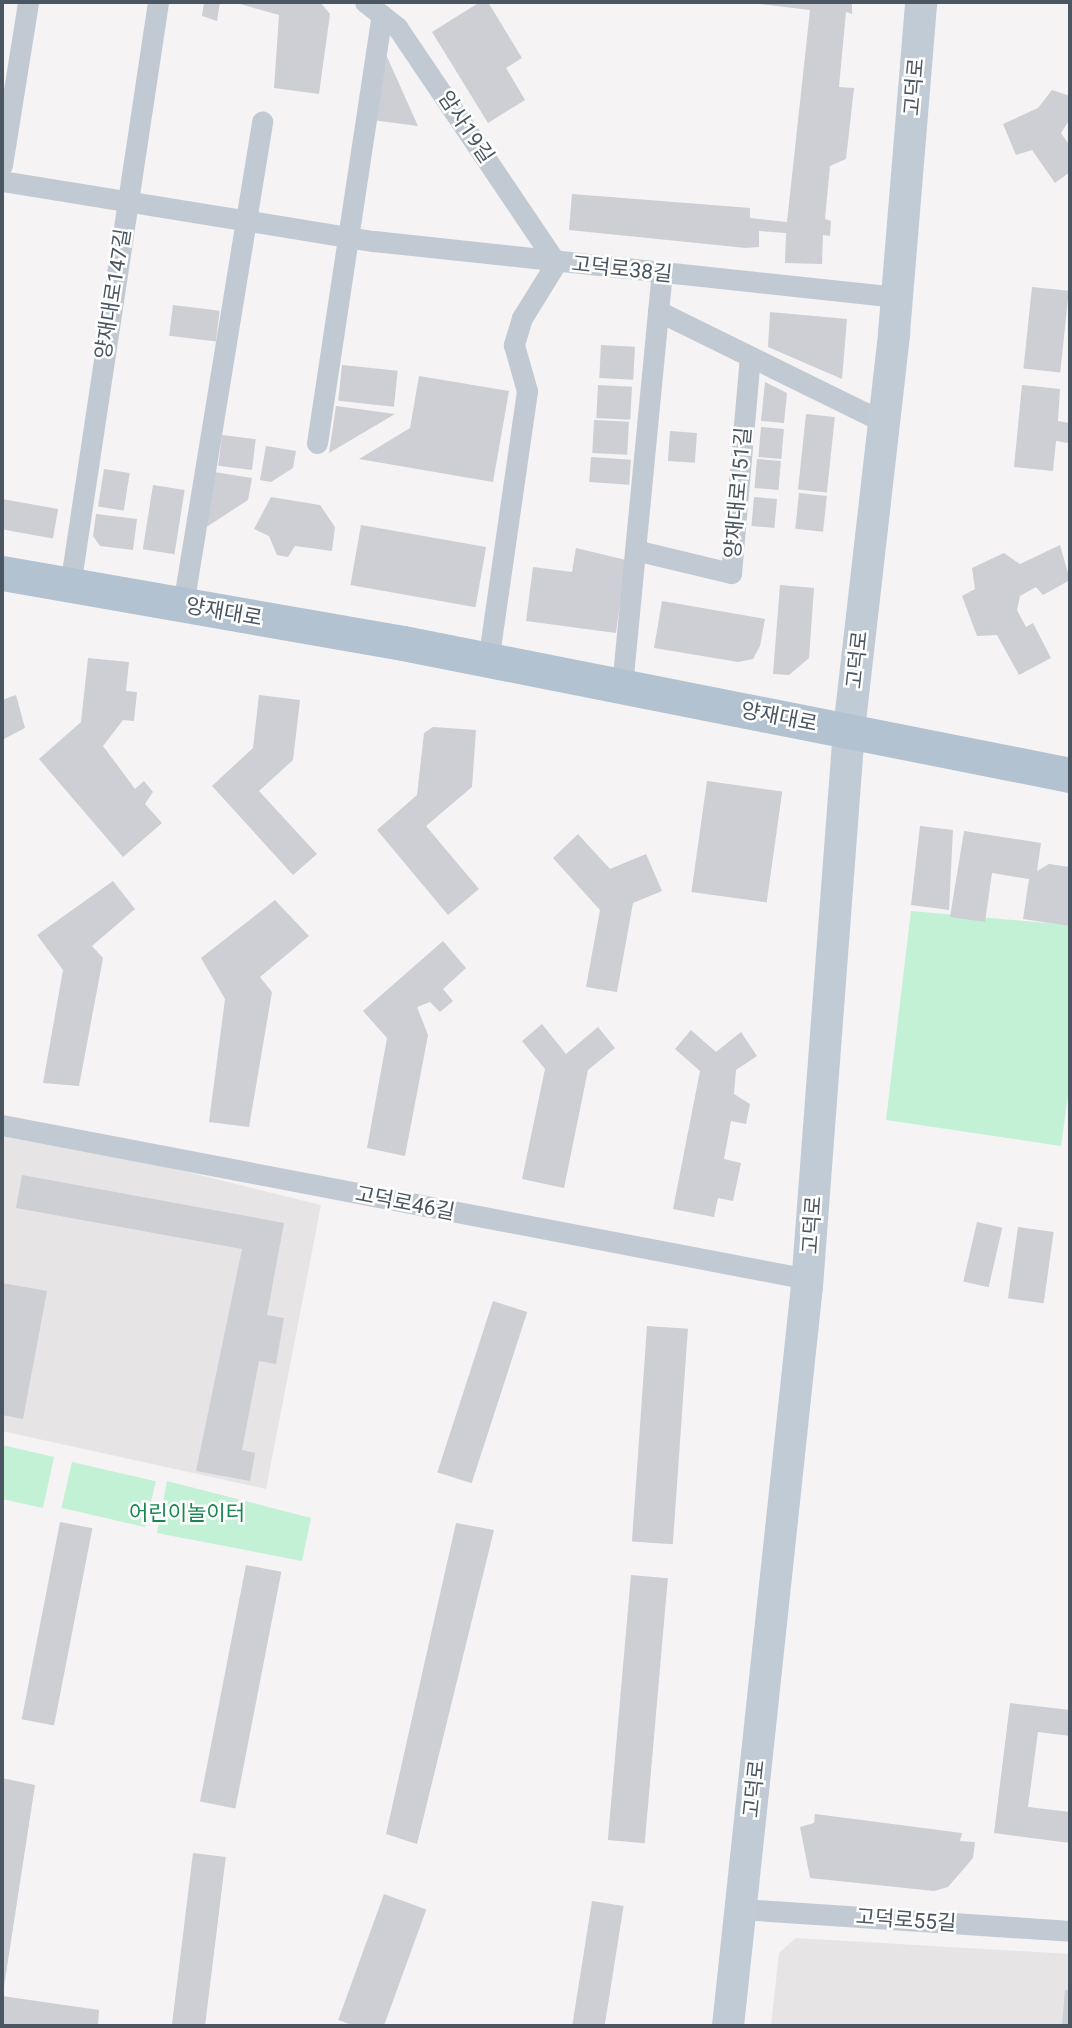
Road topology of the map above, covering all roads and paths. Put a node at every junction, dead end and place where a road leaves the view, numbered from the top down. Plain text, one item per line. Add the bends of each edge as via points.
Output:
1 (28, 2) edge
2 (158, 2) edge
3 (365, 2) edge
4 (921, 2) edge
5 (382, 15) junction
6 (262, 121) dead end
7 (2, 165) edge
8 (2, 181) edge
9 (127, 201) junction
10 (246, 220) junction
11 (348, 237) junction
12 (556, 263) junction
13 (662, 273) junction
14 (897, 296) junction
15 (658, 312) junction
16 (750, 357) junction
17 (884, 422) junction
18 (317, 443) dead end
19 (635, 550) junction
20 (2, 573) edge
21 (70, 586) junction
22 (183, 605) junction
23 (488, 660) junction
24 (622, 686) junction
25 (849, 730) junction
26 (1070, 775) edge
27 (2, 1125) edge
28 (808, 1279) junction
29 (741, 1909) junction
30 (1070, 1931) edge
31 (728, 2026) edge

1 - 7 street
2 - 9 street, 양재대로147길
3 - 5 street, 암사19길
4 - 14 main road, 고덕로
5 - 11 street
5 - 12 street, 암사19길 via 397,27
6 - 10 street
8 - 9 street, 고덕로38길
9 - 10 street, 고덕로38길
9 - 21 street, 양재대로147길
10 - 11 street, 고덕로38길
10 - 22 street
11 - 12 street, 고덕로38길
11 - 18 street
12 - 13 street, 고덕로38길
12 - 23 street via 514,345 527,391
13 - 14 street, 고덕로38길
13 - 15 street
14 - 17 main road, 고덕로
15 - 16 street
15 - 19 street
16 - 17 street
16 - 19 street, 양재대로151길 via 731,573
17 - 25 main road, 고덕로
19 - 24 street
20 - 21 main road, 양재대로
21 - 22 main road, 양재대로
22 - 23 main road, 양재대로
23 - 24 main road, 양재대로
24 - 25 main road, 양재대로
25 - 26 main road, 양재대로
25 - 28 main road, 고덕로
27 - 28 street, 고덕로46길
28 - 29 main road, 고덕로
29 - 30 street, 고덕로55길
29 - 31 main road, 고덕로

